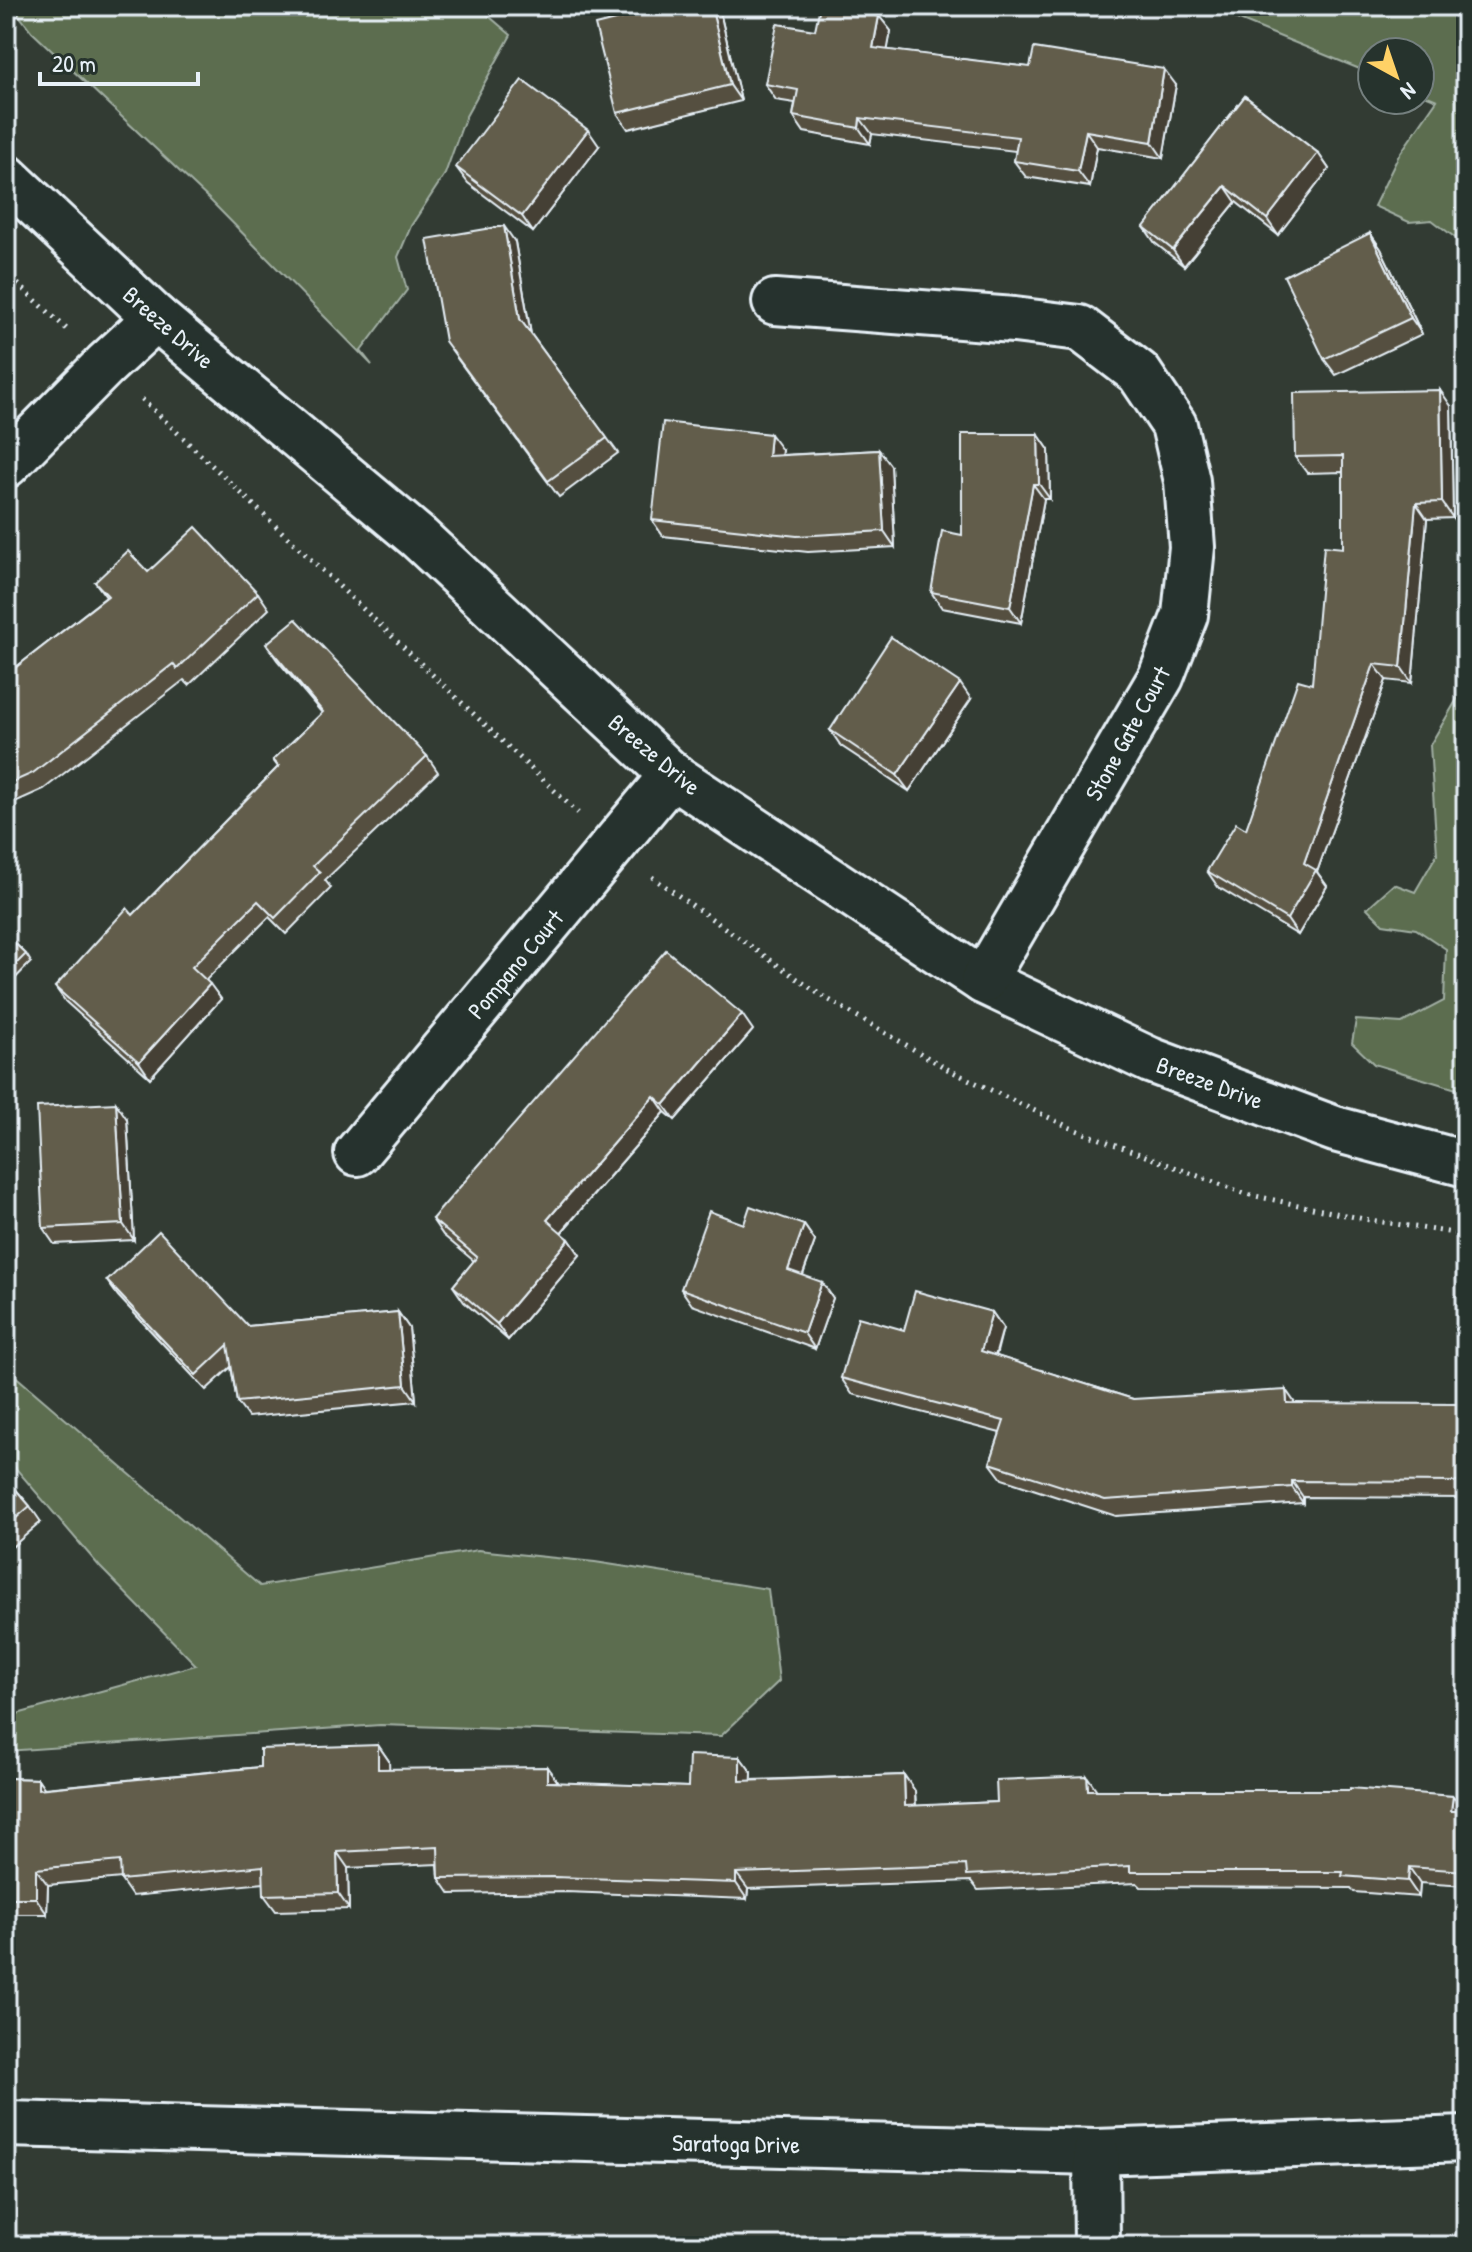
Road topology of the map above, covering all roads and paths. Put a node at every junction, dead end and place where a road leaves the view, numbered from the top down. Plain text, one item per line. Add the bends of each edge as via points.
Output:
1 (6, 177) edge
2 (775, 302) dead end
3 (156, 318) junction
4 (6, 465) edge
5 (672, 775) junction
6 (983, 981) junction
7 (357, 1153) dead end
8 (1466, 1164) edge
9 (6, 2124) edge
10 (1466, 2139) edge
11 (1096, 2152) junction
12 (1097, 2246) edge

1 - 3 street, Breeze Drive
2 - 6 street, Stone Gate Court via 1080,328 1139,373 1174,425 1187,481 1192,547 1185,615 1161,677
3 - 4 street
3 - 5 street, Breeze Drive via 419,538
5 - 6 street, Breeze Drive
5 - 7 street, Pompano Court
6 - 8 street, Breeze Drive via 1164,1066 1335,1129
9 - 11 street, Saratoga Drive
10 - 11 street, Saratoga Drive
11 - 12 street

